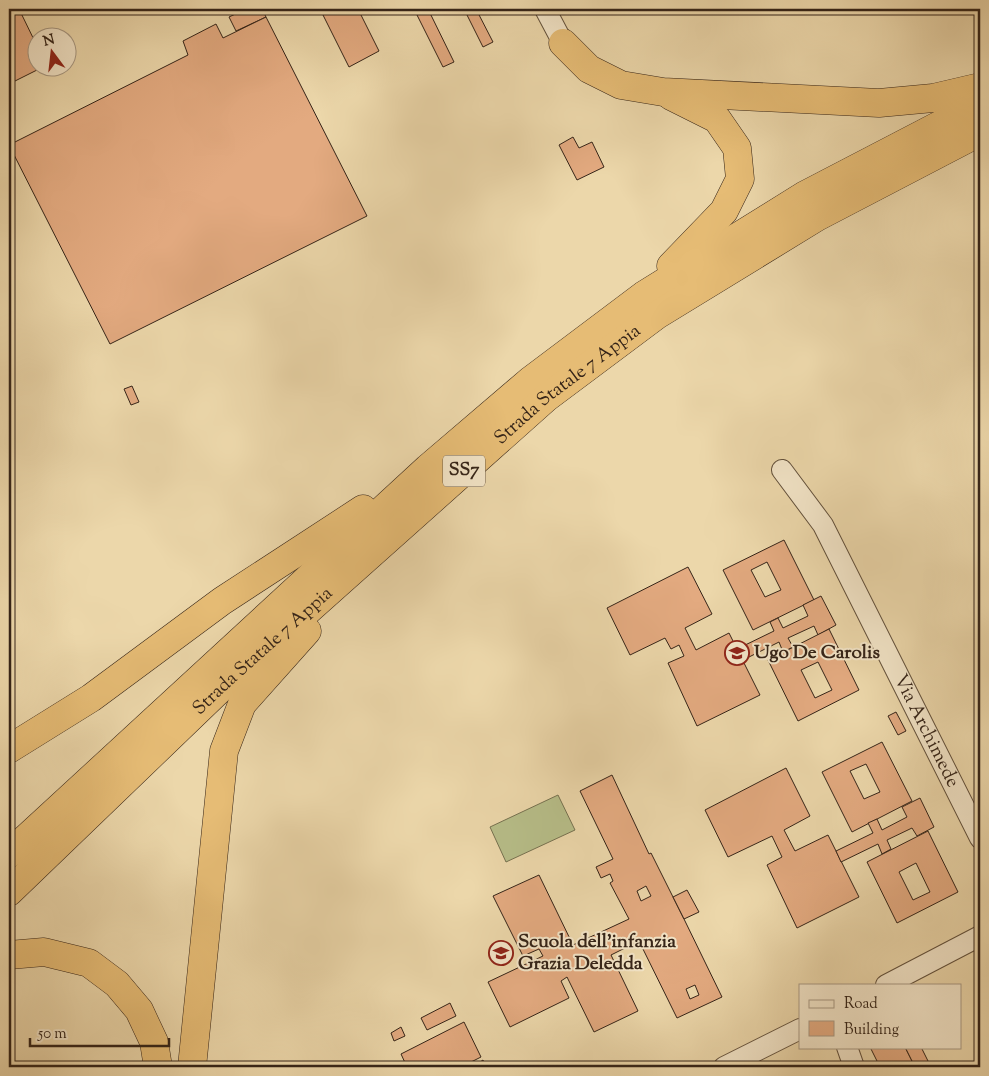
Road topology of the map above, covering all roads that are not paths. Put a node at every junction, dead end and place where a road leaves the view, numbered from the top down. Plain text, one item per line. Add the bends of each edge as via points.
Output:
1 (545, 9) edge
2 (563, 43) joint
3 (980, 87) edge
4 (663, 92) junction
5 (980, 104) edge
6 (980, 132) edge
7 (644, 295) junction
8 (428, 468) junction
9 (782, 470) dead end
10 (403, 524) junction
11 (9, 749) edge
12 (980, 838) edge
13 (9, 854) edge
14 (9, 892) edge
15 (980, 936) edge
16 (9, 955) edge
17 (888, 984) edge
18 (799, 1030) edge
19 (847, 1048) edge
20 (158, 1067) edge
21 (192, 1067) edge
22 (724, 1067) edge
23 (854, 1067) edge

1 - 2 street
2 - 4 highway via 589,69 621,85
3 - 4 highway via 934,98 879,102
4 - 7 highway via 717,119 737,148 740,179 724,211
5 - 7 highway, Strada Statale 7 Appia / SS7 via 805,195
6 - 10 highway, Strada Statale 7 Appia / SS7 via 818,217 657,315 546,398
7 - 8 highway, Strada Statale 7 Appia / SS7 via 531,380
8 - 11 highway via 222,601 90,698
8 - 13 highway, Strada Statale 7 Appia / SS7
9 - 12 street, Via Archimede via 823,525
10 - 14 highway, Strada Statale 7 Appia / SS7 via 222,687
10 - 21 highway via 242,704 224,751
15 - 17 street
16 - 20 highway via 44,952 89,963 117,984 139,1010 154,1042
18 - 22 street
19 - 23 street

